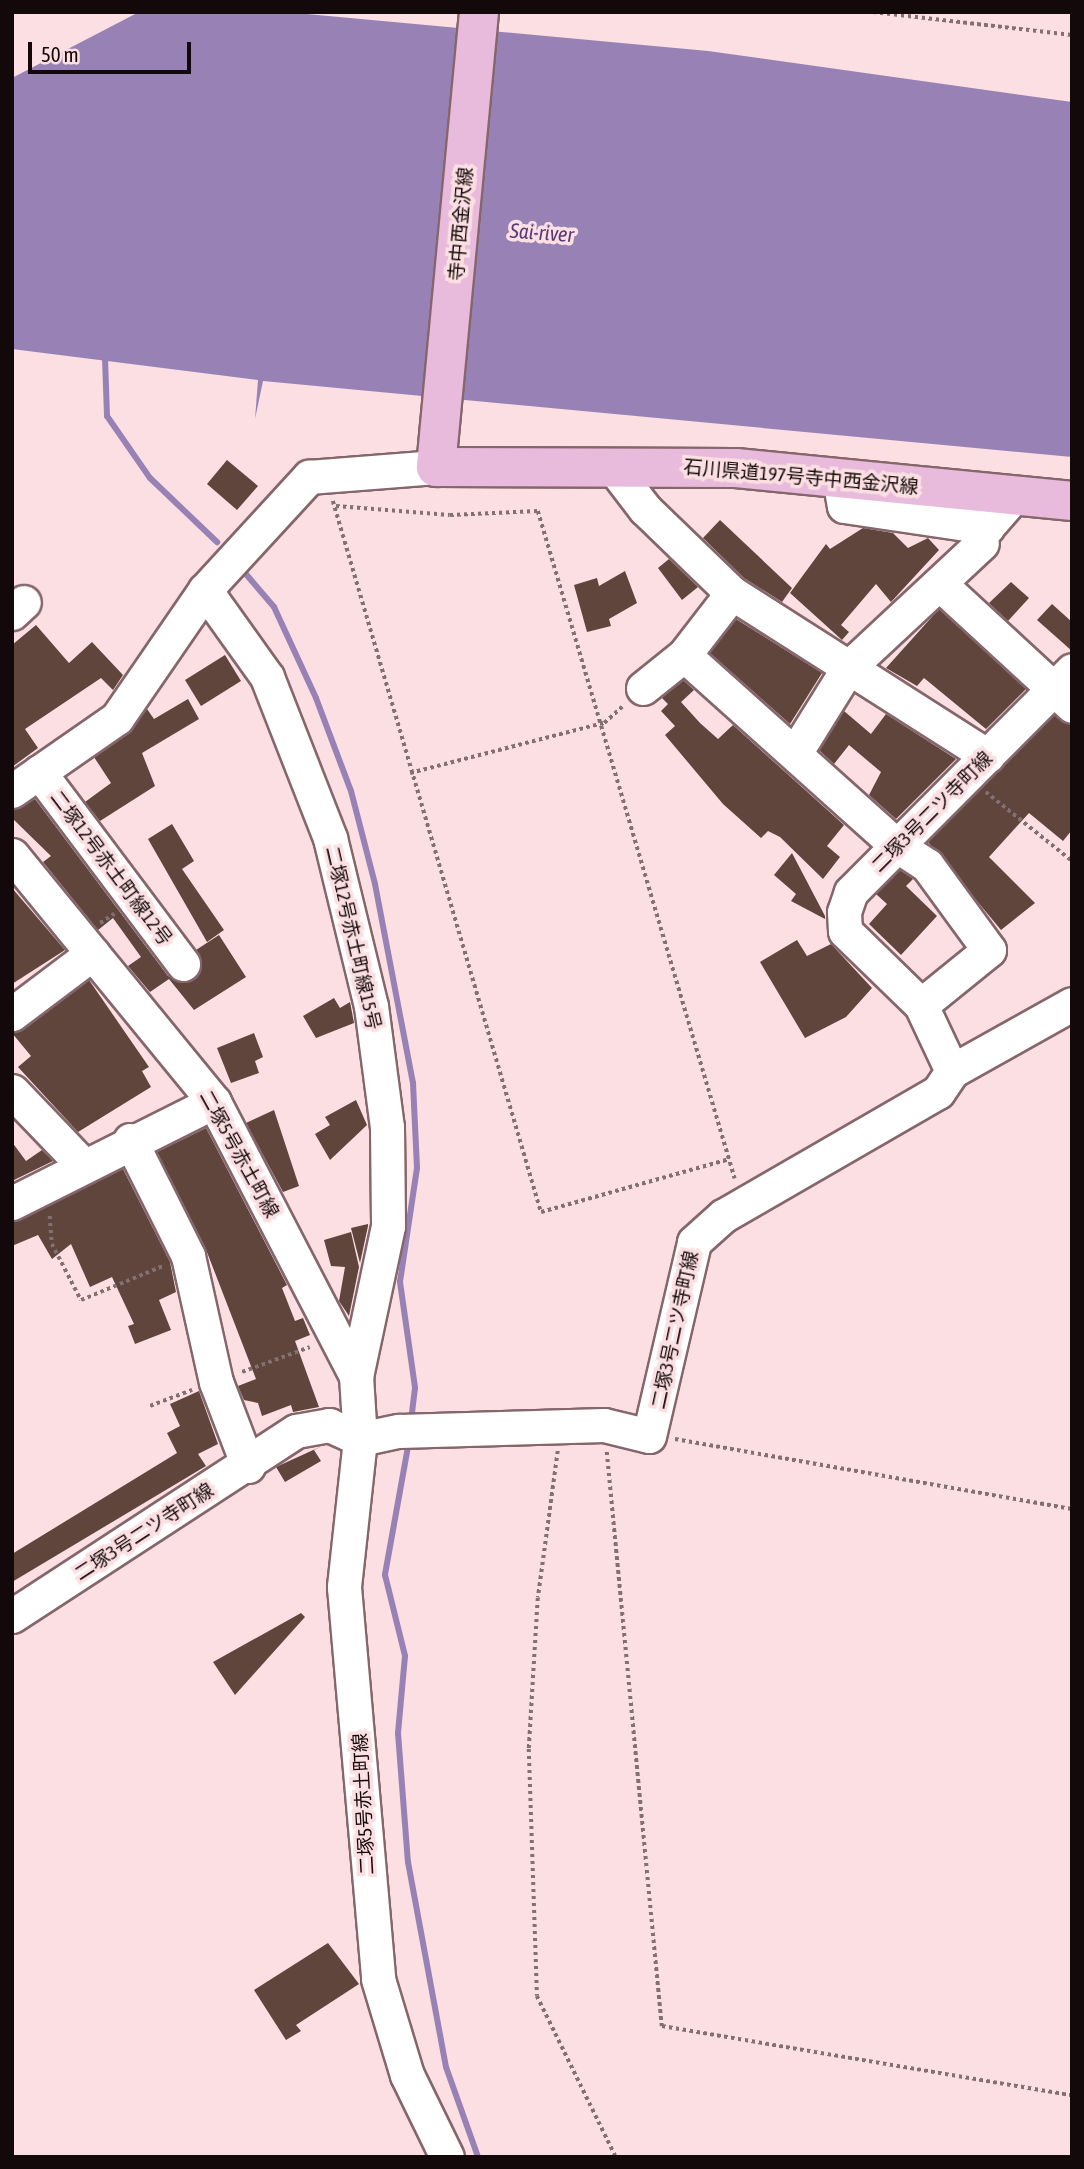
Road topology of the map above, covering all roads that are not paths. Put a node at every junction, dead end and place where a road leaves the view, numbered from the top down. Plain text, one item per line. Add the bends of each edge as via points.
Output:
1 (479, 12) edge
2 (440, 451) junction
3 (612, 466) junction
4 (1072, 501) edge
5 (982, 543) dead end
6 (941, 585) junction
7 (205, 590) junction
8 (732, 593) junction
9 (684, 655) junction
10 (848, 668) junction
11 (643, 688) road end
12 (1066, 689) edge
13 (797, 750) junction
14 (978, 767) junction
15 (40, 772) junction
16 (12, 791) edge
17 (896, 845) junction
18 (12, 855) edge
19 (87, 944) junction
20 (183, 964) dead end
21 (1072, 1004) edge
22 (921, 1005) junction
23 (12, 1014) edge
24 (952, 1070) junction
25 (12, 1091) edge
26 (214, 1102) junction
27 (130, 1140) junction
28 (81, 1164) junction
29 (12, 1203) edge
30 (356, 1376) junction
31 (359, 1439) junction
32 (248, 1466) junction
33 (12, 1616) edge
34 (447, 2157) edge

1 - 2 main road, 寺中西金沢線
2 - 3 main road, 石川県道197号寺中西金沢線
2 - 7 street via 331,491 309,477
3 - 4 main road, 石川県道197号寺中西金沢線 via 839,478
3 - 8 street via 645,509
5 - 6 street
6 - 10 street
6 - 12 street
7 - 15 street via 117,718
7 - 30 street, 二塚12号赤土町線15号 via 267,677 330,838 372,1006 387,1127 388,1226
8 - 9 street
8 - 10 street
9 - 11 street
9 - 13 street
10 - 13 street
10 - 14 street
12 - 14 street, 二塚3号二ツ寺町線
13 - 17 street
14 - 17 street, 二塚3号二ツ寺町線
15 - 16 street
15 - 20 street, 二塚12号赤土町線12号
17 - 22 street, 二塚3号二ツ寺町線 via 851,892 845,930
17 - 22 street via 927,865 989,950
18 - 19 street, 二塚5号赤土町線
19 - 23 street
19 - 26 street, 二塚5号赤土町線
21 - 24 street
22 - 24 street, 二塚3号二ツ寺町線
24 - 31 street, 二塚3号二ツ寺町線 via 937,1092 742,1205 694,1242 649,1436 604,1425 413,1431
25 - 28 street
26 - 27 street
26 - 30 street, 二塚5号赤土町線
27 - 28 street
27 - 32 street via 188,1256 216,1382
28 - 29 street
30 - 31 street, 二塚12号赤土町線15号
31 - 32 street, 二塚3号二ツ寺町線 via 329,1425 296,1431
31 - 34 street, 二塚5号赤土町線 via 344,1587 358,1696 368,1908 378,1979 407,2075
32 - 33 street, 二塚3号二ツ寺町線

